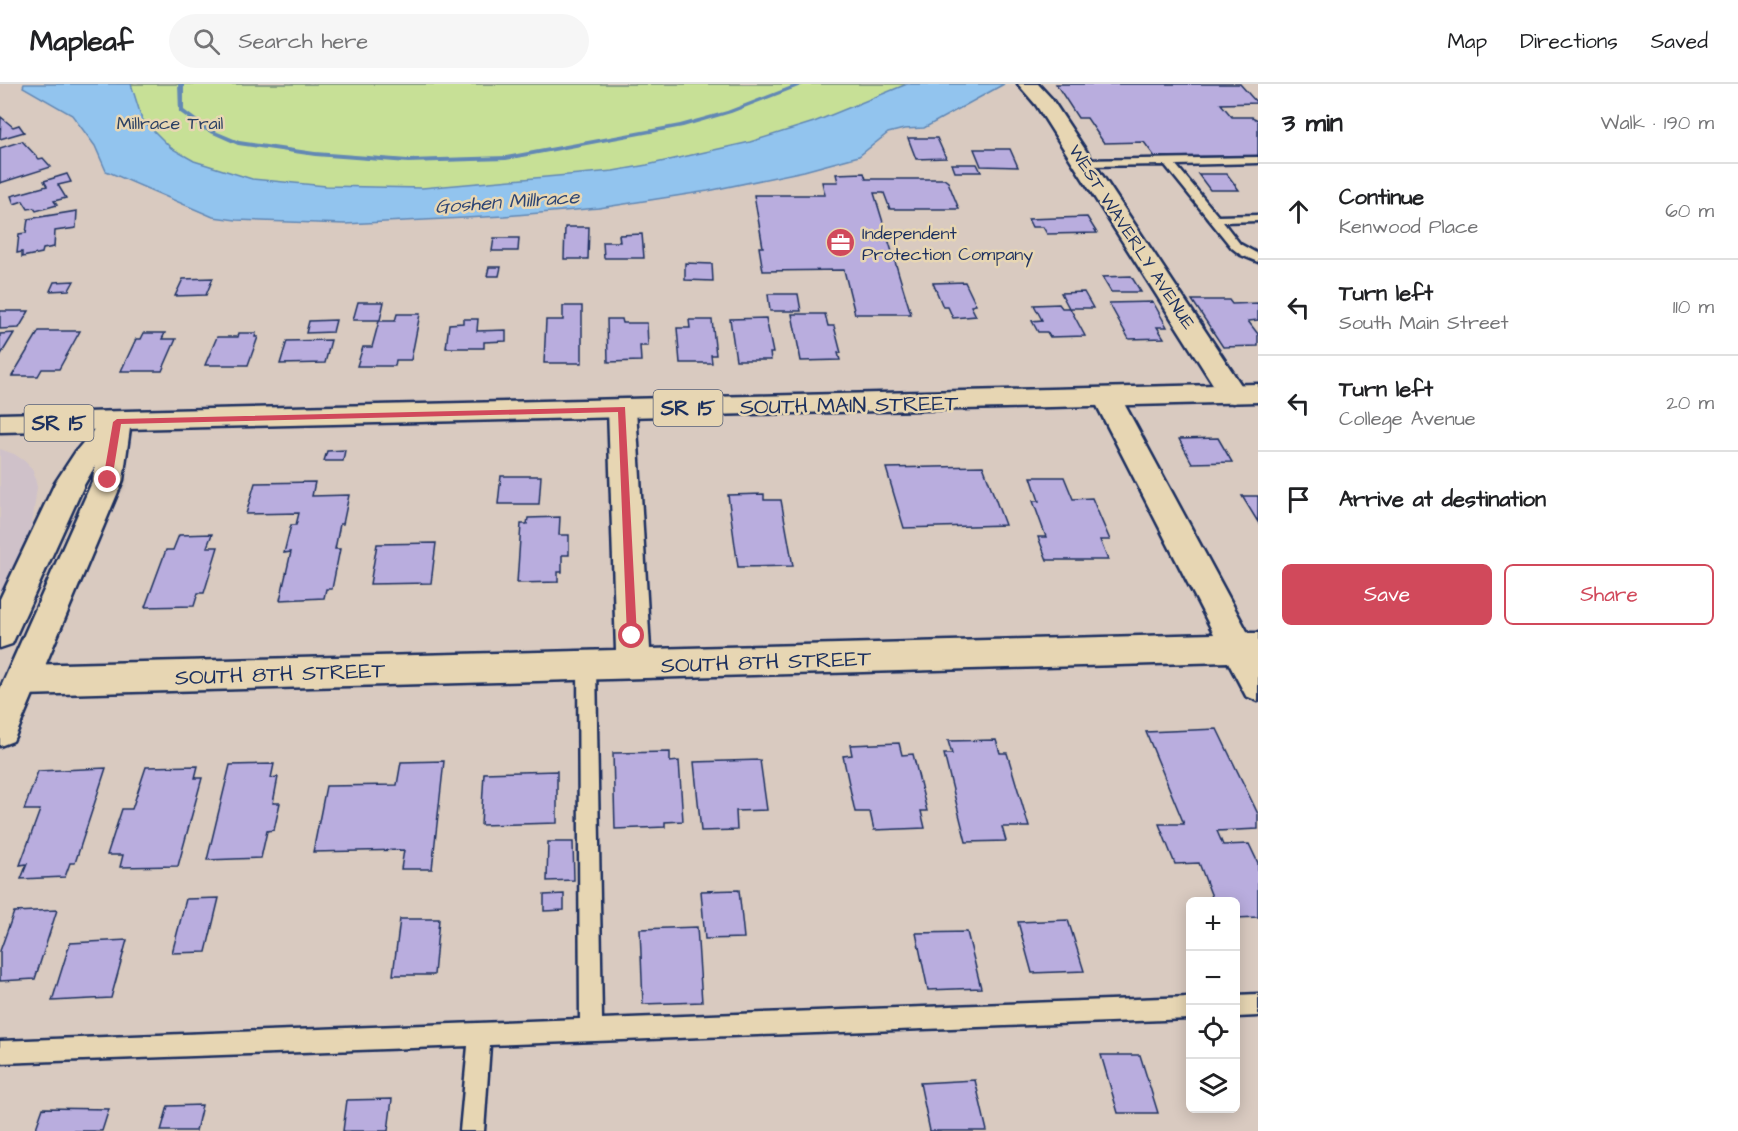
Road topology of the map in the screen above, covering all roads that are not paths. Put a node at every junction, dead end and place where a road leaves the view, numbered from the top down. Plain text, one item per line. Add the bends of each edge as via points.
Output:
1 (1028, 85) edge
2 (1258, 160) edge
3 (1168, 161) junction
4 (1083, 162) junction
5 (1258, 218) edge
6 (1214, 219) junction
7 (1258, 258) edge
8 (1245, 393) edge
9 (1107, 398) junction
10 (622, 409) junction
11 (117, 422) junction
12 (0, 423) edge
13 (0, 634) edge
14 (1248, 647) edge
15 (634, 664) junction
16 (587, 665) junction
17 (22, 680) junction
18 (1258, 686) edge
19 (0, 730) edge
20 (1258, 1005) edge
21 (1240, 1006) edge
22 (1186, 1008) edge
23 (591, 1030) junction
24 (480, 1034) junction
25 (0, 1053) edge
26 (472, 1131) edge

1 - 4 street, WEST WAVERLY AVENUE via 1044,102
2 - 3 lane
3 - 4 lane
3 - 6 lane
4 - 8 street, WEST WAVERLY AVENUE
5 - 6 lane
6 - 7 lane via 1236,246
8 - 9 street, SOUTH MAIN STREET / SR 15
9 - 10 street, SOUTH MAIN STREET / SR 15
9 - 14 street
10 - 11 street, SOUTH MAIN STREET / SR 15
10 - 15 street
11 - 12 street, SR 15
11 - 13 street via 70,483
11 - 17 street via 108,480
14 - 15 street, SOUTH 8TH STREET
14 - 18 street
15 - 16 street, SOUTH 8TH STREET
16 - 17 street, SOUTH 8TH STREET
16 - 23 lane
17 - 19 street
20 - 21 lane
22 - 23 lane
23 - 24 lane
24 - 25 lane
24 - 26 lane

